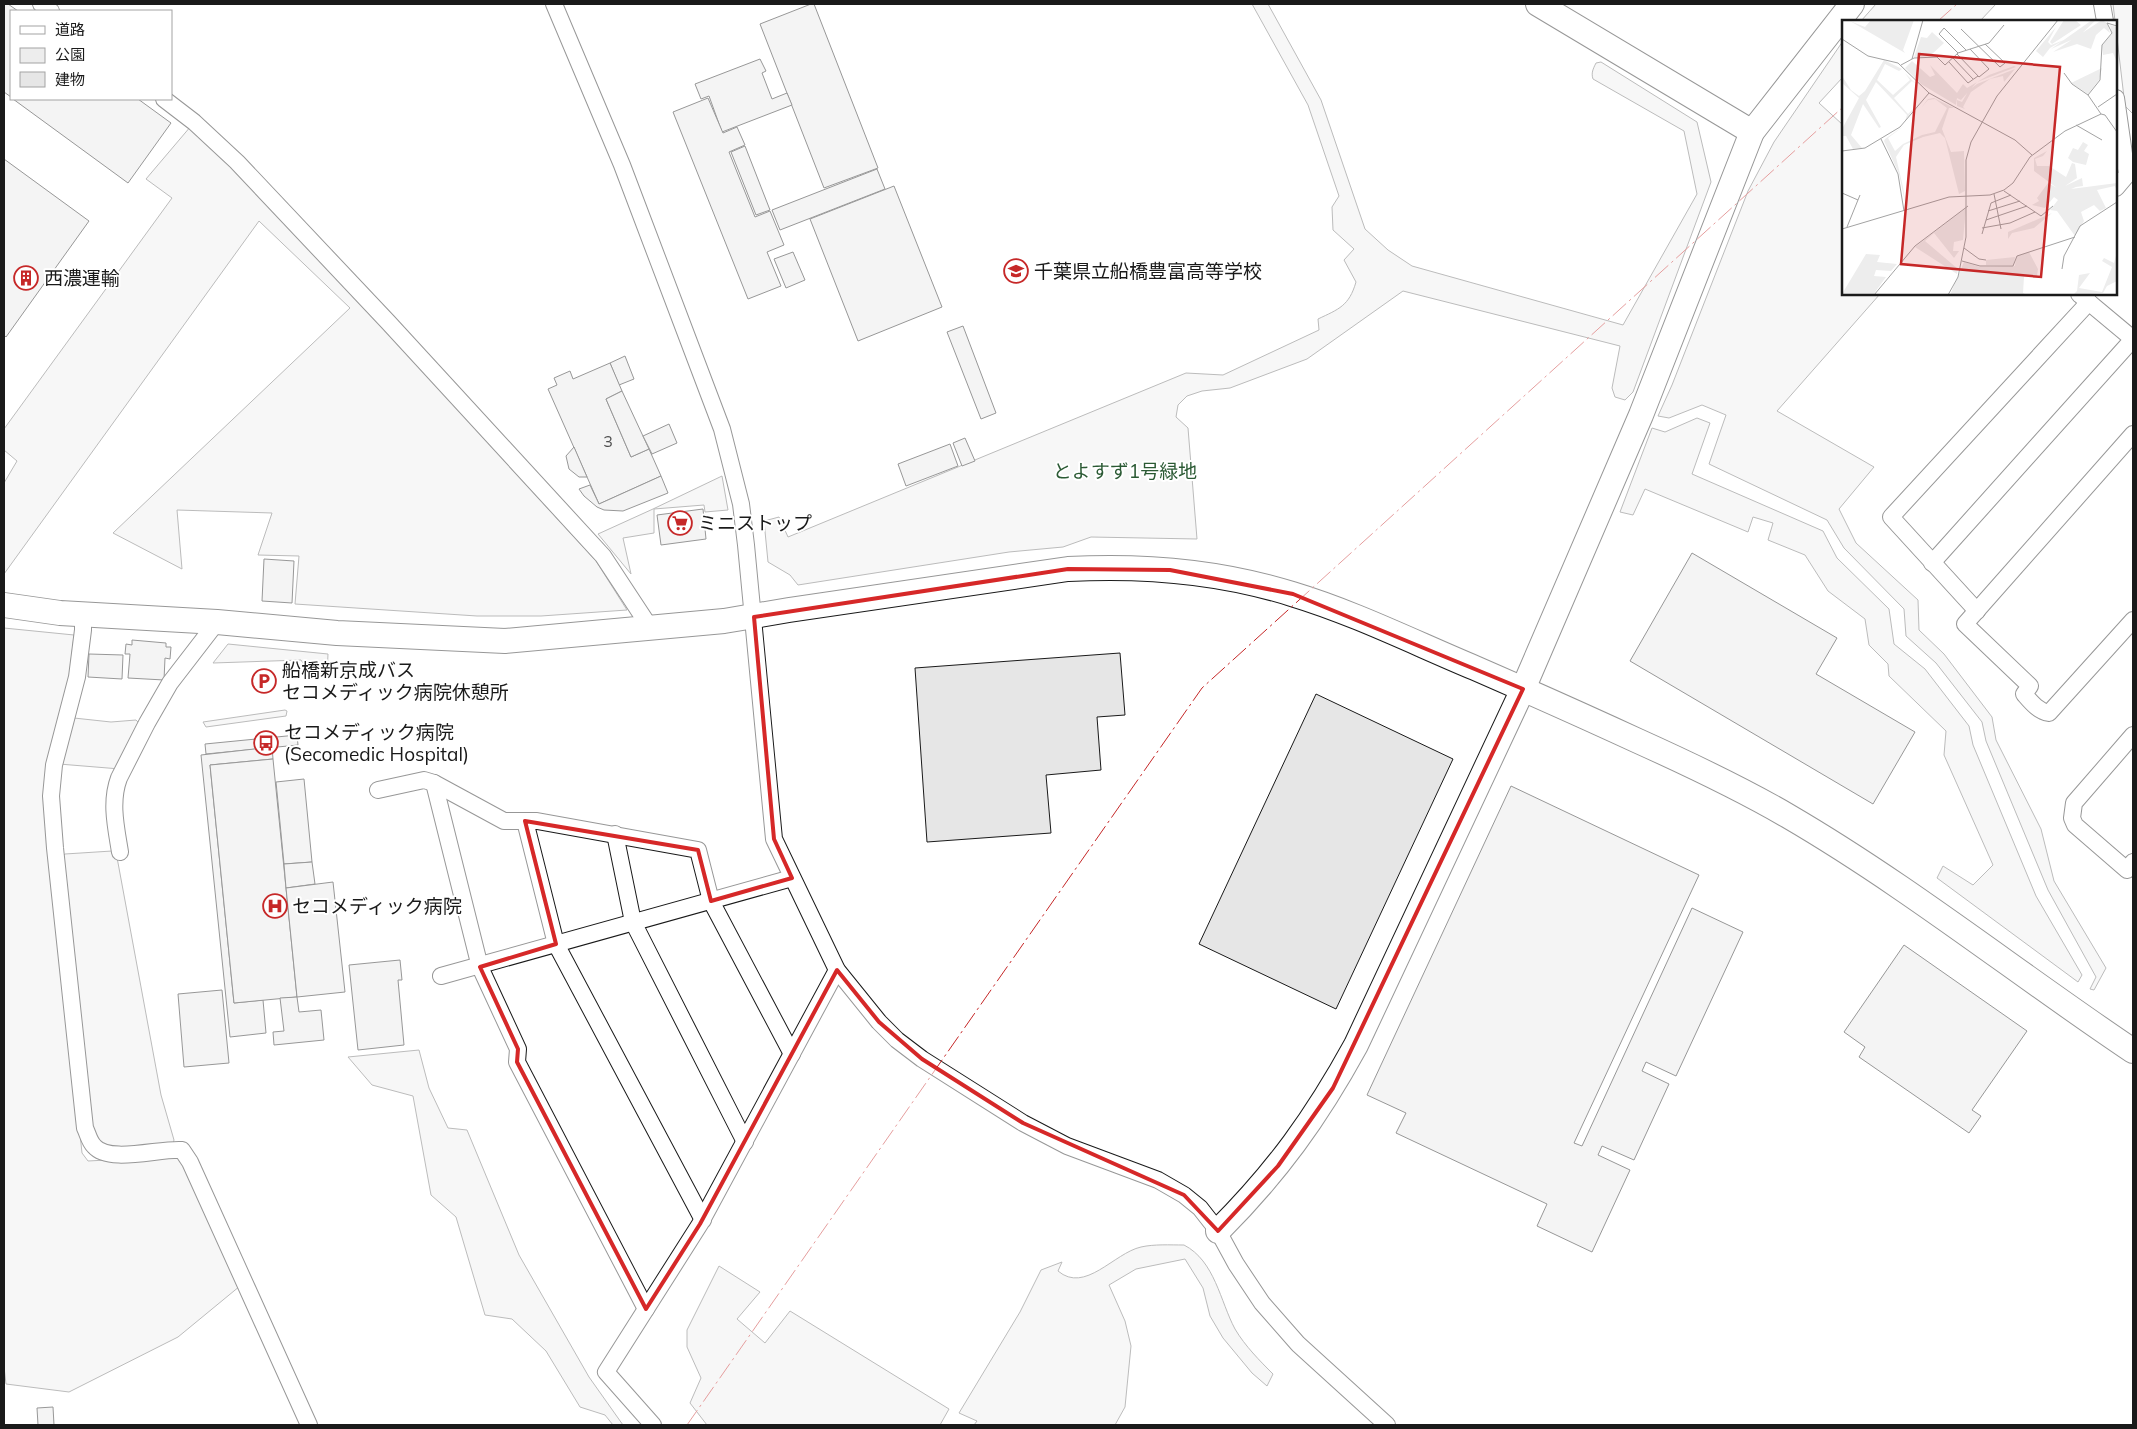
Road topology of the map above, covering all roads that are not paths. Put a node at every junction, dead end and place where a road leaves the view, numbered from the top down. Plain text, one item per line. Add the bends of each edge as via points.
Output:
1 (554, 4) edge
2 (1538, 4) edge
3 (1852, 4) edge
4 (2102, 4) edge
5 (2105, 20) edge
6 (165, 100) edge
7 (2117, 105) edge
8 (1752, 132) junction
9 (2117, 187) edge
10 (2084, 298) edge
11 (2133, 339) edge
12 (2133, 434) edge
13 (1932, 563) junction
14 (4, 605) edge
15 (1977, 611) junction
16 (83, 614) junction
17 (754, 617) junction
18 (2133, 620) edge
19 (217, 622) junction
20 (651, 629) junction
21 (1523, 688) junction
22 (2133, 735) edge
23 (434, 783) junction
24 (378, 790) dead end
25 (525, 821) junction
26 (615, 834) junction
27 (120, 852) dead end
28 (2133, 862) edge
29 (792, 878) junction
30 (711, 901) junction
31 (634, 922) junction
32 (556, 944) junction
33 (480, 967) junction
34 (837, 970) junction
35 (441, 976) dead end
36 (2133, 1051) edge
37 (792, 1054) junction
38 (745, 1142) junction
39 (703, 1220) junction
40 (1218, 1231) junction
41 (646, 1308) junction
42 (309, 1425) edge
43 (653, 1425) edge
44 (1387, 1425) edge

1 - 17 street via 622,165 722,429 741,504
2 - 8 street
3 - 8 street
4 - 5 street
6 - 20 street via 237,162 597,549
7 - 9 street via 2127,175
8 - 21 street via 1641,416
10 - 11 street
10 - 13 street via 1891,517
11 - 13 street
12 - 15 street
13 - 15 street
14 - 16 street
15 - 18 street via 1965,624 2030,686 2024,694 2032,703 2049,713
16 - 19 street
16 - 42 street via 77,676 54,766 51,796 85,1128 95,1147 104,1153 182,1150
17 - 20 street
17 - 21 street via 1068,569 1170,570 1209,574 1292,594
17 - 29 street via 774,839
19 - 20 street via 337,633 506,641
19 - 27 street via 170,683 115,787 113,806
21 - 36 street via 1720,778 1787,815 1856,857
21 - 40 street via 1333,1088 1278,1166
22 - 28 street via 2074,803 2072,818 2127,870
23 - 24 street via 424,780
23 - 25 street via 504,822
23 - 33 street
25 - 26 street
25 - 32 street
26 - 30 street via 698,850
26 - 31 street
29 - 30 street
29 - 34 street
30 - 31 street
30 - 37 street
31 - 32 street
31 - 38 street
32 - 33 street
32 - 39 street
33 - 35 street
33 - 41 street via 518,1049 518,1062
34 - 37 street
34 - 40 street via 879,1022 922,1059 1030,1127 1068,1146 1158,1180 1184,1195 1200,1208
37 - 38 street
38 - 39 street
39 - 41 street
40 - 44 street via 1241,1272 1280,1324
41 - 43 street via 606,1372

